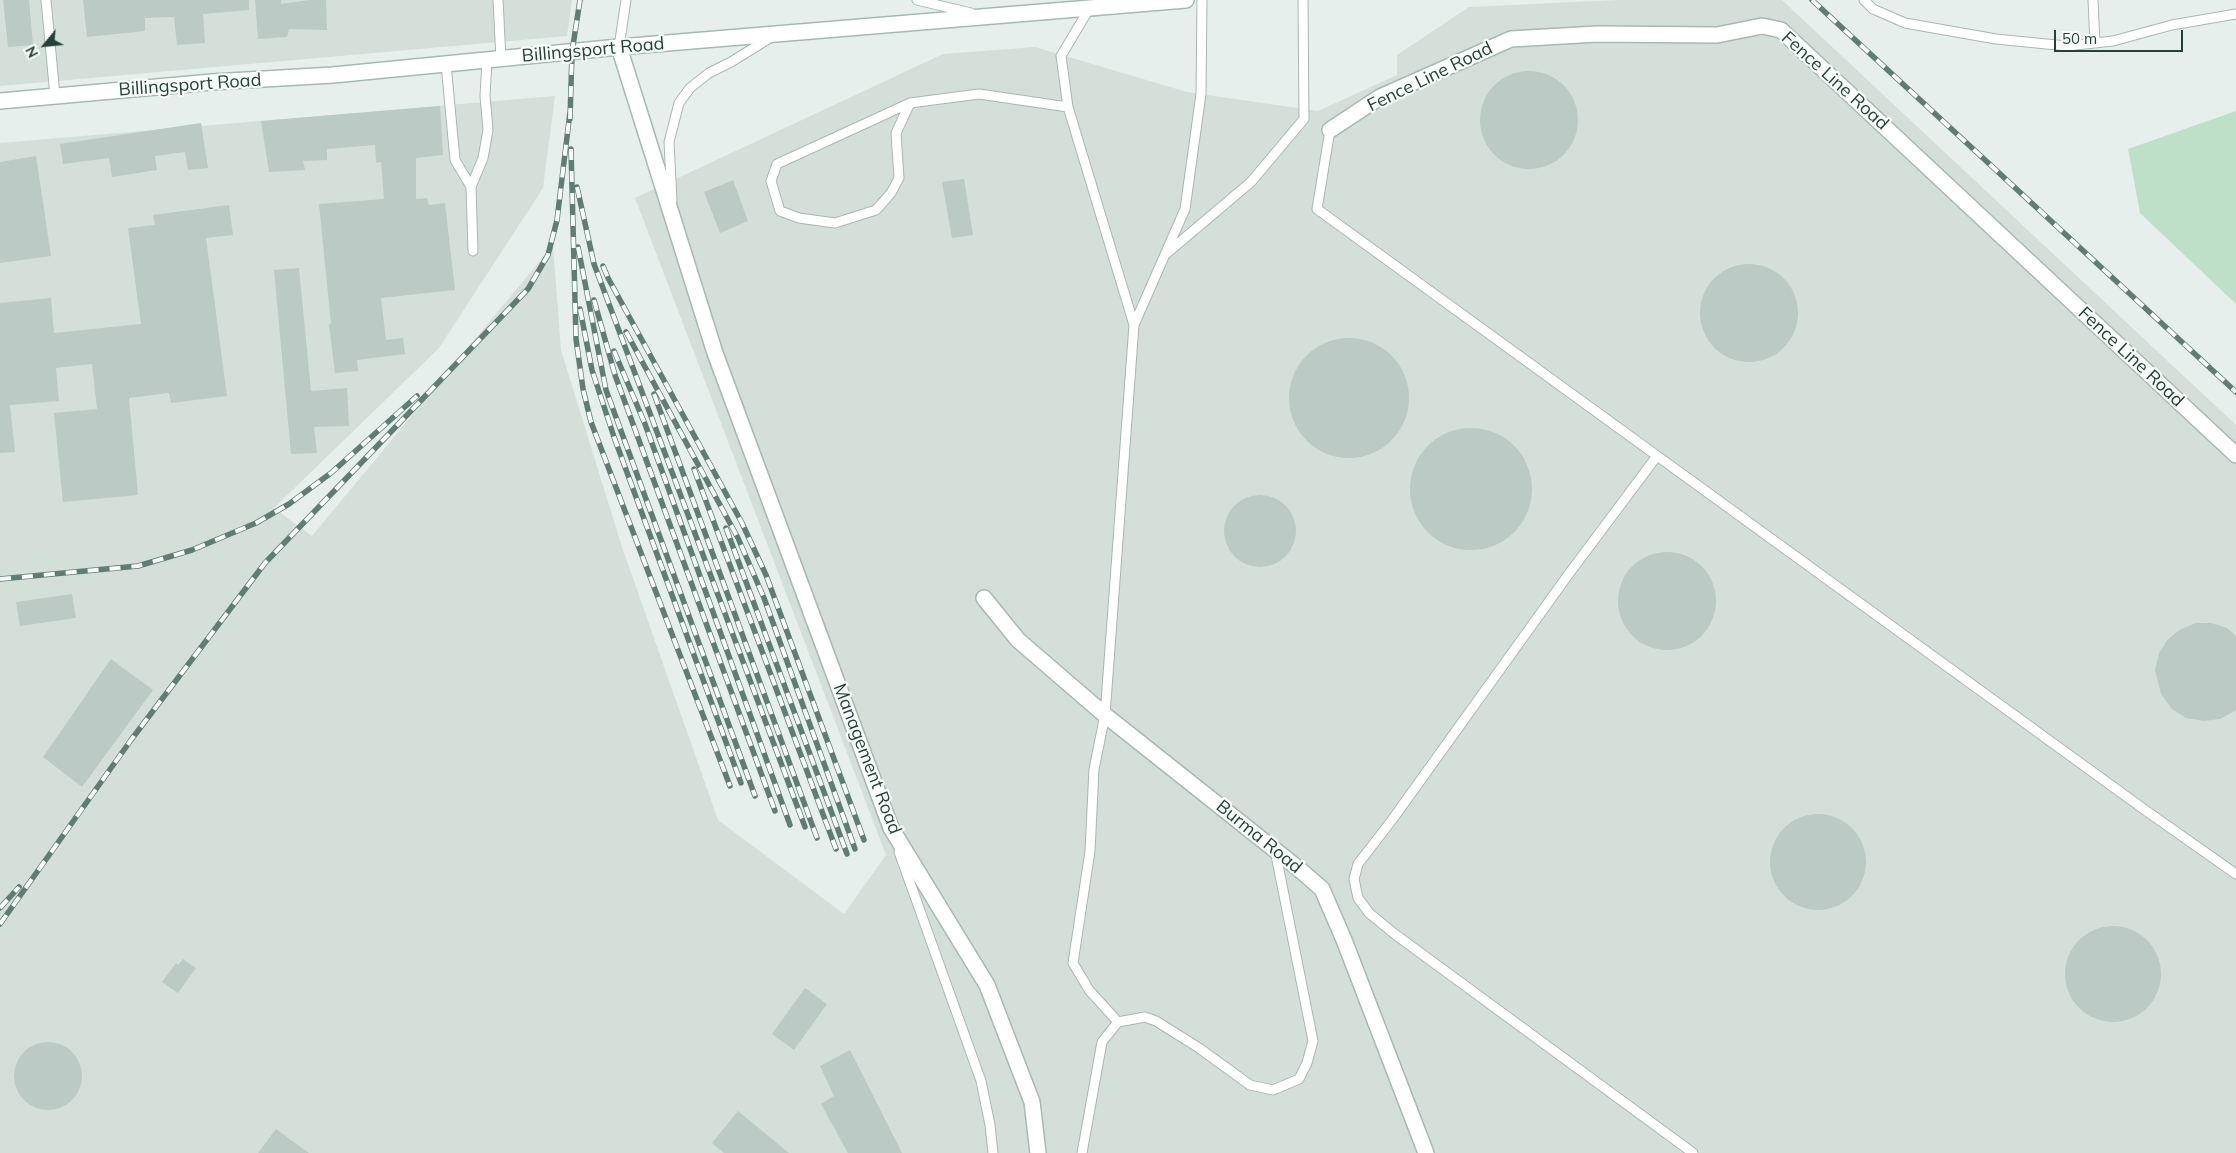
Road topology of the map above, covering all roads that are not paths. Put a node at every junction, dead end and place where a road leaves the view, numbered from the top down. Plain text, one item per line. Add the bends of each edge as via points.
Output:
1 (46, 0) edge
2 (498, 0) edge
3 (626, 0) edge
4 (917, 0) edge
5 (1186, 0) edge
6 (1202, 0) edge
7 (1302, 0) edge
8 (1864, 0) edge
9 (2093, 0) edge
10 (1088, 5) edge
11 (2236, 14) edge
12 (986, 17) junction
13 (775, 34) junction
14 (2095, 43) junction
15 (619, 47) junction
16 (494, 59) junction
17 (446, 64) junction
18 (56, 96) junction
19 (0, 101) edge
20 (910, 103) junction
21 (1068, 107) junction
22 (1330, 130) joint
23 (471, 187) junction
24 (673, 220) junction
25 (473, 251) dead end
26 (1165, 255) junction
27 (1134, 325) junction
28 (2236, 455) edge
29 (1657, 456) junction
30 (984, 598) dead end
31 (1105, 715) junction
32 (891, 828) junction
33 (1275, 849) junction
34 (2236, 874) edge
35 (1118, 1022) junction
36 (993, 1153) edge
37 (1038, 1153) edge
38 (1082, 1153) edge
39 (1426, 1153) edge
40 (1693, 1153) edge

1 - 18 lane
2 - 16 lane
3 - 15 lane
4 - 12 lane
5 - 10 street, Billingsport Road
6 - 26 lane via 1200,94 1185,210
7 - 26 lane via 1304,119 1251,182
8 - 14 lane via 1873,9 1906,23 2058,46
9 - 14 lane
10 - 12 street, Billingsport Road
10 - 21 lane via 1061,56
11 - 14 lane
12 - 13 street, Billingsport Road
13 - 15 street, Billingsport Road
13 - 24 lane via 709,73 690,88 679,103 669,142
15 - 16 street, Billingsport Road
15 - 24 street, Management Road
16 - 17 street, Billingsport Road
16 - 23 lane via 485,96 488,130 483,158
17 - 18 street, Billingsport Road
17 - 23 lane via 455,160
18 - 19 street, Billingsport Road
20 - 20 lane via 777,164 772,181 780,211 799,218 835,223 876,210 899,178 896,133
20 - 21 lane via 979,94
21 - 27 lane
22 - 28 street, Fence Line Road via 1380,97 1510,39 1597,34 1717,34 1762,26 1781,30
22 - 29 lane via 1317,209
23 - 25 lane
24 - 32 street, Management Road via 715,353
26 - 27 lane
27 - 31 lane
29 - 34 lane
29 - 40 lane via 1358,864 1354,879 1358,898 1369,912 1396,934
30 - 31 street, Burma Road via 1018,640
31 - 33 street, Burma Road
31 - 35 lane via 1094,769 1090,851 1073,963 1090,990
32 - 36 lane via 982,1081
32 - 37 street, Management Road via 987,986 1032,1102
33 - 35 lane via 1313,1041 1299,1080 1273,1090 1250,1085 1156,1021 1145,1017
33 - 39 street, Burma Road via 1322,889
35 - 38 lane via 1102,1042

